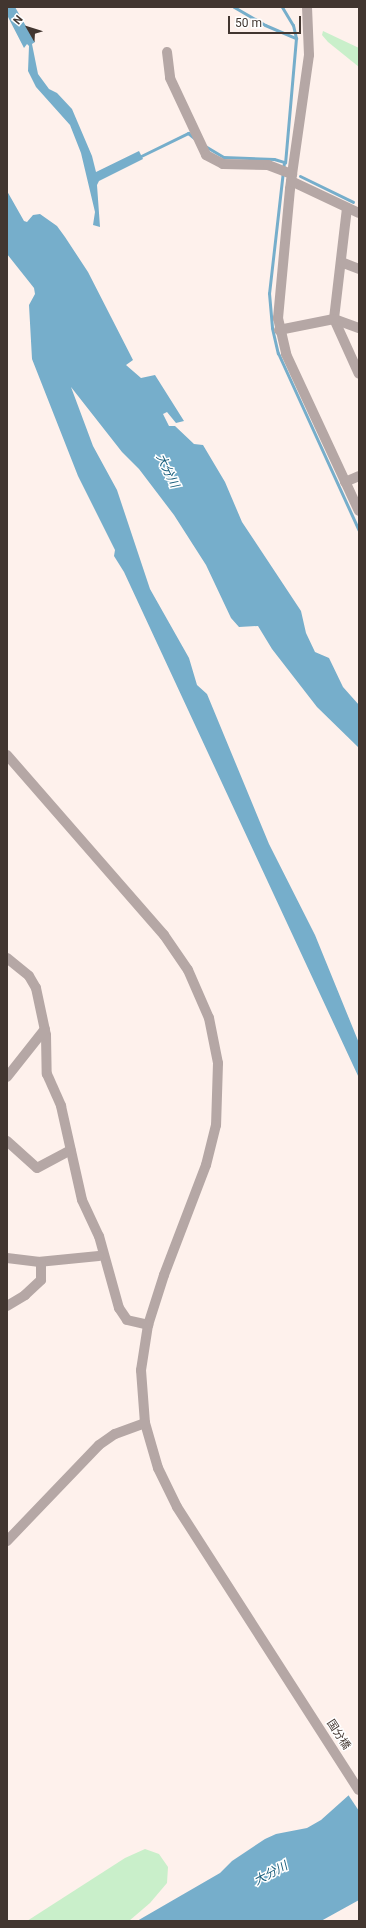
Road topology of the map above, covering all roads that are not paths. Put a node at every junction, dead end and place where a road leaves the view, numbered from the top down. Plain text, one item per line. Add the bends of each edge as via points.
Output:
1 (307, 7) edge
2 (166, 52) dead end
3 (291, 178) junction
4 (347, 208) junction
5 (359, 213) edge
6 (341, 262) junction
7 (359, 269) edge
8 (334, 318) junction
9 (359, 328) edge
10 (280, 330) junction
11 (359, 374) edge
12 (359, 476) edge
13 (346, 482) junction
14 (359, 511) edge
15 (7, 755) edge
16 (7, 958) edge
17 (45, 1029) junction
18 (7, 1077) edge
19 (7, 1141) edge
20 (71, 1150) junction
21 (99, 1256) dead end
22 (7, 1258) edge
23 (41, 1262) junction
24 (7, 1306) edge
25 (148, 1325) junction
26 (145, 1423) junction
27 (7, 1541) edge
28 (359, 1790) edge

1 - 3 street via 309,55
2 - 3 street via 173,86 206,155 223,164 268,165
3 - 4 street
3 - 10 street via 278,304
4 - 5 street
4 - 6 street
6 - 7 street
6 - 8 street
8 - 9 street
8 - 10 street
8 - 11 street
10 - 13 street via 286,354
12 - 13 street
13 - 14 street
15 - 25 street, 国分橋 via 164,935 194,983 212,1031 218,1062 219,1088 213,1139
16 - 17 street via 32,980
17 - 18 street
17 - 20 street via 47,1074 60,1106
19 - 20 street via 37,1168
20 - 25 street via 82,1200 99,1236 119,1308 127,1320
21 - 23 street
22 - 23 street
23 - 24 street via 41,1280 25,1295
25 - 26 street, 国分橋 via 141,1370
26 - 27 street via 115,1434 99,1445
26 - 28 street, 国分橋 via 158,1468 177,1507

